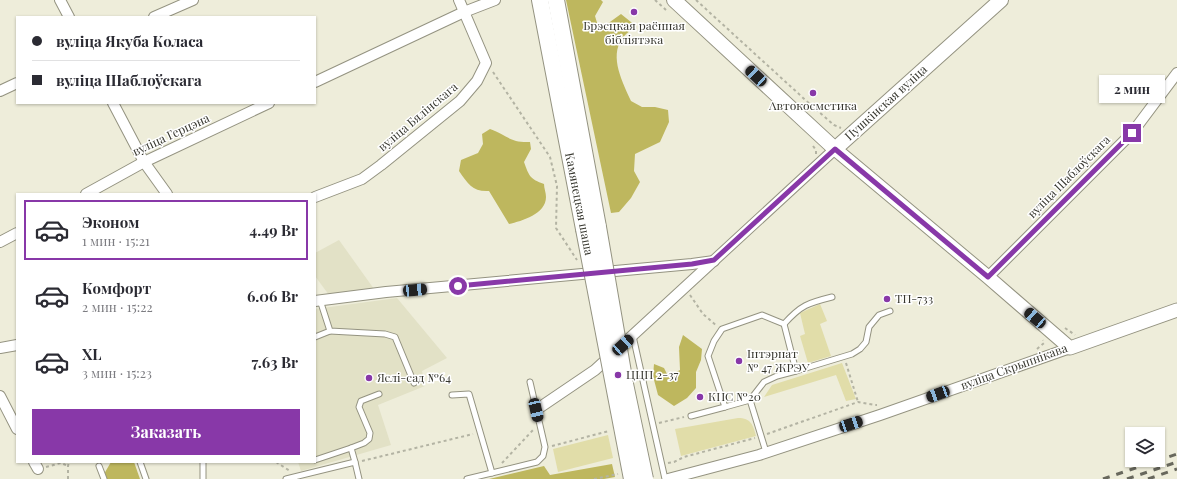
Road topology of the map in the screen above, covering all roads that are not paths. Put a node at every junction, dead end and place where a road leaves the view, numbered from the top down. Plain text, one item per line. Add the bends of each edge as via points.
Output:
1 (60, 0) edge
2 (193, 0) edge
3 (459, 0) edge
4 (494, 0) edge
5 (540, 0) edge
6 (556, 0) edge
7 (674, 0) edge
8 (1001, 0) edge
9 (464, 12) junction
10 (68, 16) edge
11 (156, 16) edge
12 (1177, 73) edge
13 (316, 82) edge
14 (16, 84) edge
15 (0, 92) edge
16 (114, 104) edge
17 (268, 104) edge
18 (835, 149) junction
19 (144, 162) junction
20 (88, 193) edge
21 (166, 193) edge
22 (316, 197) edge
23 (591, 228) junction
24 (16, 234) edge
25 (0, 242) edge
26 (714, 260) junction
27 (988, 277) junction
28 (832, 297) dead end
29 (318, 301) edge
30 (1177, 310) edge
31 (890, 311) dead end
32 (784, 324) junction
33 (330, 331) junction
34 (316, 336) edge
35 (633, 336) junction
36 (16, 345) edge
37 (0, 348) edge
38 (1070, 348) junction
39 (796, 370) junction
40 (530, 382) dead end
41 (414, 383) dead end
42 (379, 394) dead end
43 (452, 395) dead end
44 (0, 396) edge
45 (750, 400) junction
46 (725, 407) junction
47 (536, 410) junction
48 (691, 416) dead end
49 (16, 427) edge
50 (351, 448) junction
51 (766, 452) junction
52 (316, 460) edge
53 (355, 462) junction
54 (140, 463) edge
55 (203, 463) edge
56 (99, 466) dead end
57 (492, 473) junction
58 (104, 479) edge
59 (146, 479) edge
60 (203, 479) edge
61 (286, 479) edge
62 (359, 479) edge
63 (467, 479) edge
64 (632, 479) edge
65 (644, 479) edge
66 (666, 479) edge

1 - 10 street
2 - 11 street
3 - 9 street
4 - 9 street
5 - 23 main road, Камянецкая шаша
6 - 23 main road, Камянецкая шаша
7 - 18 main road
8 - 18 main road, Пушкінская вуліца
9 - 13 street
9 - 22 street, вуліца Бялінскага via 486,63 477,81 460,101 362,179
12 - 27 street, вуліца Шаблоўскага via 1132,133
14 - 15 street
16 - 19 street
17 - 19 street, вуліца Герцэна
18 - 26 street, Пушкінская вуліца
18 - 27 street
19 - 20 street, вуліца Герцэна
19 - 21 street
23 - 64 main road, Камянецкая шаша, bridge
23 - 65 main road, Камянецкая шаша, bridge via 626,384
24 - 25 street
26 - 29 street
26 - 35 street, Пушкінская вуліца
27 - 38 street
28 - 32 lane via 814,301 796,310
29 - 33 lane
30 - 38 street, вуліца Скрыпнікава
31 - 39 lane via 879,316 869,328 866,342 860,349 844,357
32 - 39 lane
32 - 46 lane via 762,315 722,329 708,356
33 - 34 lane
33 - 41 lane via 385,334 395,337
35 - 47 street, Пушкінская вуліца via 595,370
35 - 66 lane
36 - 37 street
38 - 51 street, вуліца Скрыпнікава
39 - 45 lane via 764,382
40 - 47 lane
42 - 50 lane via 361,401 359,407 370,433 369,439
43 - 57 lane via 469,394
44 - 49 street
45 - 46 lane
45 - 51 lane
46 - 48 lane
47 - 57 lane via 545,447 542,456 537,462
50 - 52 lane
50 - 53 lane
51 - 66 street, вуліца Скрыпнікава
53 - 61 lane
53 - 62 lane
54 - 59 lane
55 - 60 lane
56 - 58 lane
57 - 63 lane

